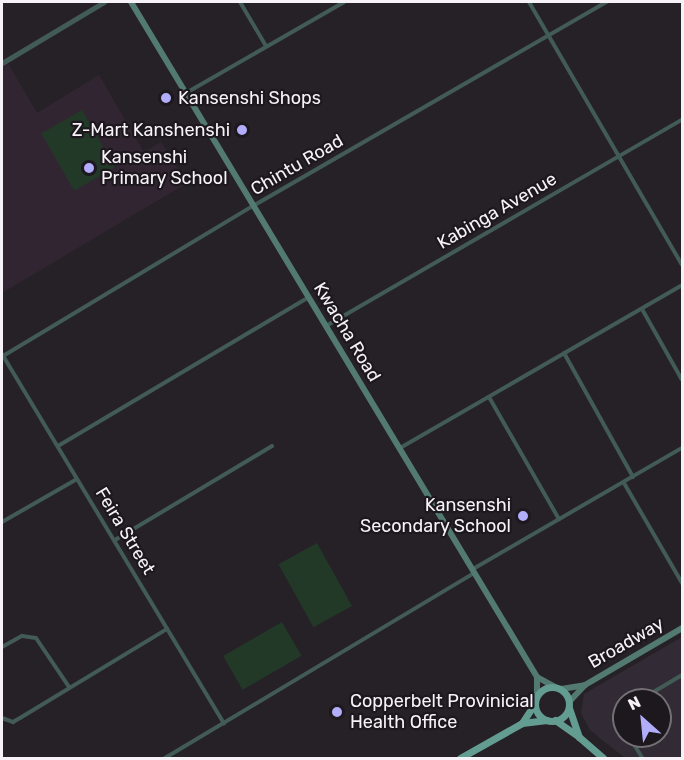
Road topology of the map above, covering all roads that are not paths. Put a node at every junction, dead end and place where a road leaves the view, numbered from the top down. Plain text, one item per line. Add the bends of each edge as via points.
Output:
1 (104, 2) edge
2 (131, 2) edge
3 (240, 2) edge
4 (344, 2) edge
5 (529, 2) edge
6 (607, 2) edge
7 (336, 4) edge
8 (549, 35) junction
9 (266, 46) junction
10 (2, 63) edge
11 (186, 93) junction
12 (682, 120) edge
13 (620, 156) junction
14 (253, 206) junction
15 (682, 265) edge
16 (682, 285) edge
17 (309, 297) junction
18 (642, 309) junction
19 (326, 326) junction
20 (564, 353) junction
21 (2, 355) edge
22 (682, 380) edge
23 (489, 397) junction
24 (58, 446) junction
25 (272, 446) dead end
26 (399, 448) junction
27 (682, 448) edge
28 (633, 477) junction
29 (77, 479) junction
30 (624, 483) junction
31 (559, 519) junction
32 (2, 522) edge
33 (115, 540) junction
34 (473, 571) junction
35 (682, 583) edge
36 (682, 628) edge
37 (167, 629) junction
38 (2, 647) edge
39 (682, 675) edge
40 (537, 677) junction
41 (585, 685) junction
42 (69, 687) junction
43 (558, 688) junction
44 (660, 688) edge
45 (536, 700) junction
46 (569, 705) junction
47 (2, 718) edge
48 (551, 720) junction
49 (522, 723) junction
50 (224, 724) junction
51 (579, 737) junction
52 (165, 759) edge
53 (460, 759) edge
54 (603, 759) edge

1 - 10 street
2 - 11 main road, Kwacha Road
3 - 9 street
4 - 7 street
5 - 8 street
6 - 8 street, Chintu Road
7 - 9 street
8 - 13 street
8 - 14 street, Chintu Road
9 - 11 street
11 - 14 main road, Kwacha Road
12 - 13 street, Kabinga Avenue
13 - 15 street
13 - 19 street, Kabinga Avenue
14 - 17 main road, Kwacha Road
14 - 21 street, Chintu Road
16 - 18 street
17 - 19 main road, Kwacha Road
17 - 24 street
18 - 20 street
18 - 22 street
19 - 26 main road, Kwacha Road
20 - 23 street
20 - 28 street
21 - 24 street, Feira Street
23 - 26 street
23 - 31 street
24 - 29 street, Feira Street
25 - 33 street
26 - 34 main road, Kwacha Road
27 - 28 street
28 - 30 street
29 - 32 street
29 - 33 street, Feira Street
30 - 31 street
30 - 35 street
31 - 34 street
33 - 37 street, Feira Street
34 - 40 main road, Kwacha Road
34 - 50 street
36 - 41 main road, Broadway
37 - 42 street
37 - 50 street, Feira Street
38 - 42 street via 22,636 36,638
39 - 44 street
40 - 43 main road
40 - 45 main road
41 - 43 main road
41 - 46 main road
42 - 47 street via 13,722
43 - 45 highway via 544,689
43 - 46 highway
45 - 48 highway via 539,714
45 - 49 highway
46 - 48 highway via 563,716
46 - 51 highway
48 - 49 highway
48 - 51 highway
49 - 53 highway
50 - 52 street
51 - 54 highway

